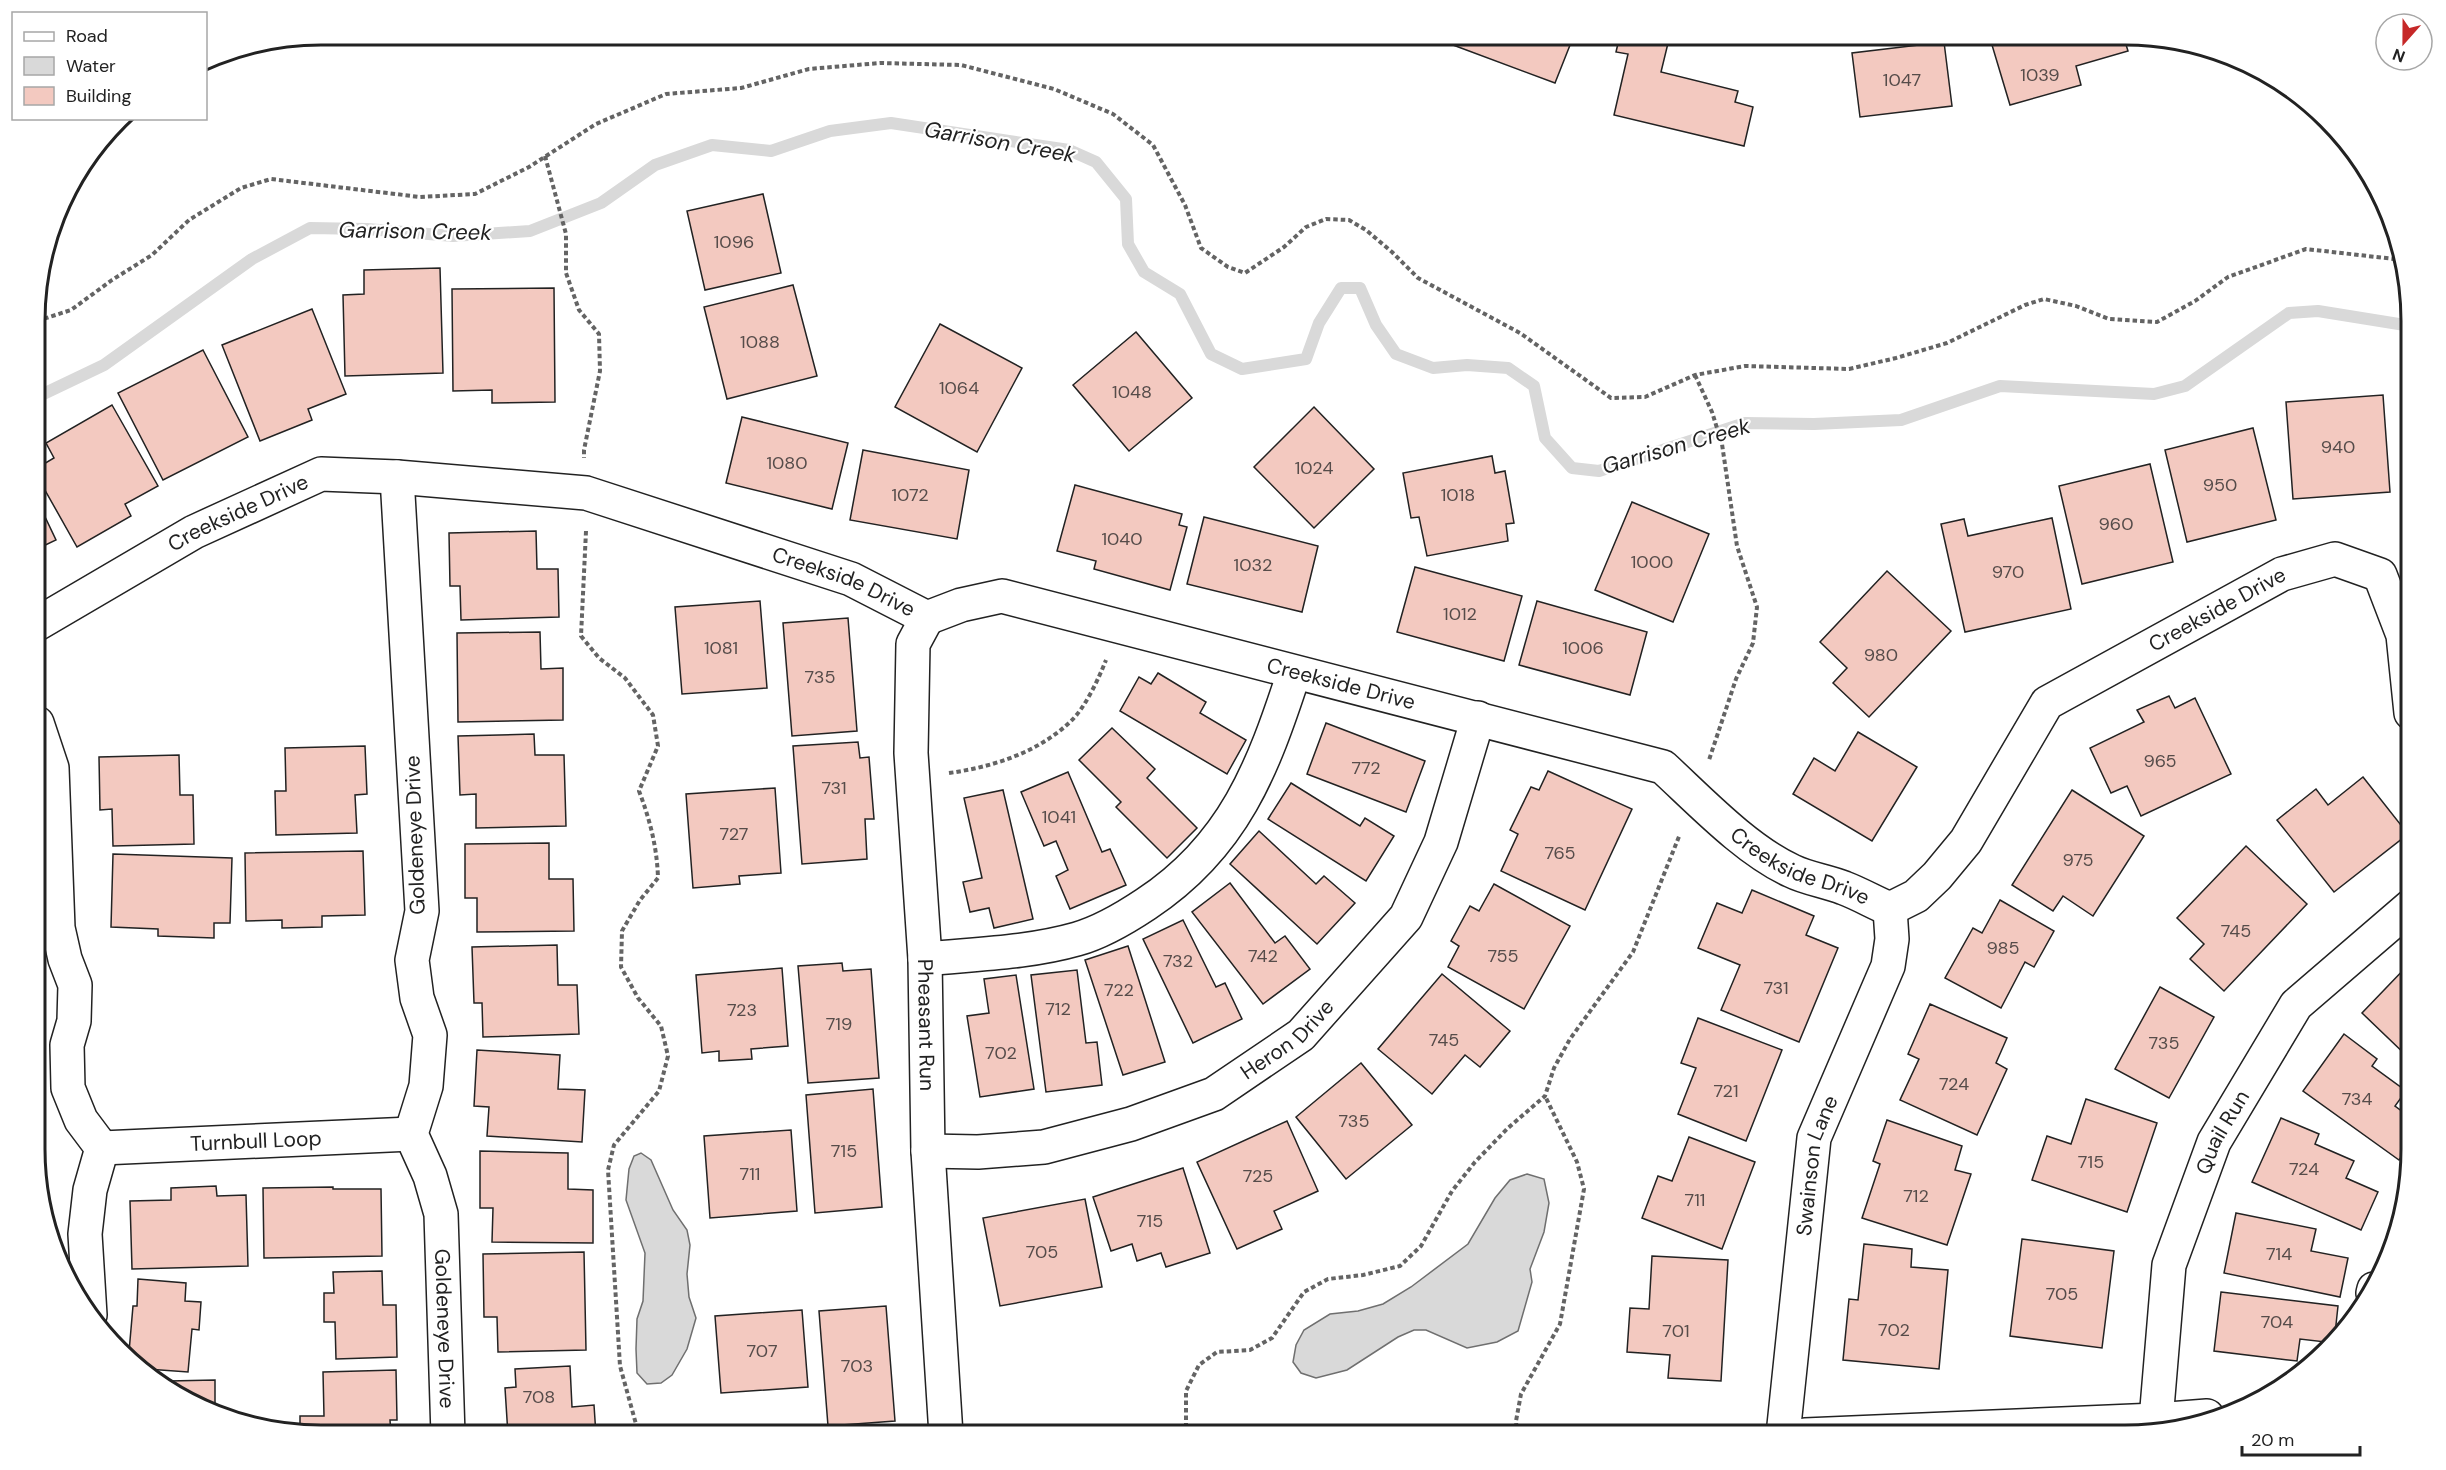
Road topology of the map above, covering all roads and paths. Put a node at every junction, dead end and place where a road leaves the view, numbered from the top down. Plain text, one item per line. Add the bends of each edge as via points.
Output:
1 (545, 156) junction
2 (2394, 259) edge
3 (45, 318) edge
4 (1695, 375) junction
5 (397, 477) junction
6 (586, 493) junction
7 (927, 618) junction
8 (45, 619) edge
9 (1120, 626) junction
10 (2401, 630) edge
11 (1294, 673) junction
12 (1478, 718) junction
13 (45, 747) edge
14 (912, 777) junction
15 (1696, 798) junction
16 (1890, 909) junction
17 (2401, 915) edge
18 (925, 959) junction
19 (1545, 1096) junction
20 (411, 1134) junction
21 (102, 1148) junction
22 (928, 1151) junction
23 (89, 1297) edge
24 (2157, 1423) edge
25 (448, 1425) edge
26 (636, 1425) edge
27 (945, 1425) edge
28 (1186, 1425) edge
29 (1516, 1425) edge
30 (1784, 1425) edge

1 - 3 path via 475,194 420,197 270,179 241,189 189,220 152,255 71,310
1 - 4 path via 596,124 666,94 741,88 809,69 880,63 961,64 1054,89 1113,114 1153,145 1185,205 1201,248 1228,267 1245,273 1306,227 1326,219 1349,220 1392,252 1418,278 1520,333 1611,398 1645,398
1 - 6 path via 566,234 566,273 579,310 599,334 600,371 584,450
2 - 4 path via 2306,249 2228,277 2157,322 2109,319 2044,299 1947,343 1850,369 1745,366
4 - 15 path via 1722,444 1737,546 1757,607 1753,643 1733,688
5 - 6 street, Creekside Drive
5 - 8 street, Creekside Drive via 321,474 194,532
5 - 20 street, Goldeneye Drive via 422,910 412,960 417,998 430,1035 426,1086
6 - 7 street, Creekside Drive via 851,579
6 - 26 path via 581,636 599,658 625,678 653,715 658,746 639,791 657,850 658,878 622,932 621,967 638,998 661,1026 668,1056 659,1091 614,1145 608,1170 620,1366
7 - 9 street, Creekside Drive via 1002,596
7 - 14 street, Pheasant Run via 913,644
9 - 11 street, Creekside Drive
9 - 14 path via 1099,677 1073,720 1035,748 978,769
10 - 16 street, Creekside Drive via 2380,575 2335,559 2282,574 2047,703 1966,841 1916,896
11 - 12 street, Creekside Drive
11 - 18 street via 1259,771 1229,826 1167,890 1125,918 1078,939 1007,952
12 - 15 street, Creekside Drive via 1663,767
12 - 22 street, Heron Drive via 1441,842 1406,917 1301,1035 1214,1094 1131,1124 1044,1148
13 - 21 street via 52,768 58,928 75,985 74,1021 67,1045 68,1088 81,1120
14 - 18 street, Pheasant Run
15 - 16 street, Creekside Drive via 1764,855 1791,871 1843,887
15 - 19 path via 1633,952 1570,1039 1554,1068
16 - 30 street, Swainson Lane via 1892,939 1888,966 1814,1138
17 - 24 street, Quail Run via 2296,1005 2214,1142 2169,1265
18 - 22 street, Pheasant Run
19 - 28 path via 1475,1162 1452,1191 1421,1246 1400,1266 1328,1279 1304,1292 1272,1338 1250,1350 1217,1352 1198,1365 1186,1391
19 - 29 path via 1577,1162 1584,1189 1560,1324 1521,1394
20 - 21 street, Turnbull Loop
20 - 25 street, Goldeneye Drive via 430,1176 441,1214
21 - 23 street via 90,1190 85,1234
22 - 27 street, Pheasant Run

